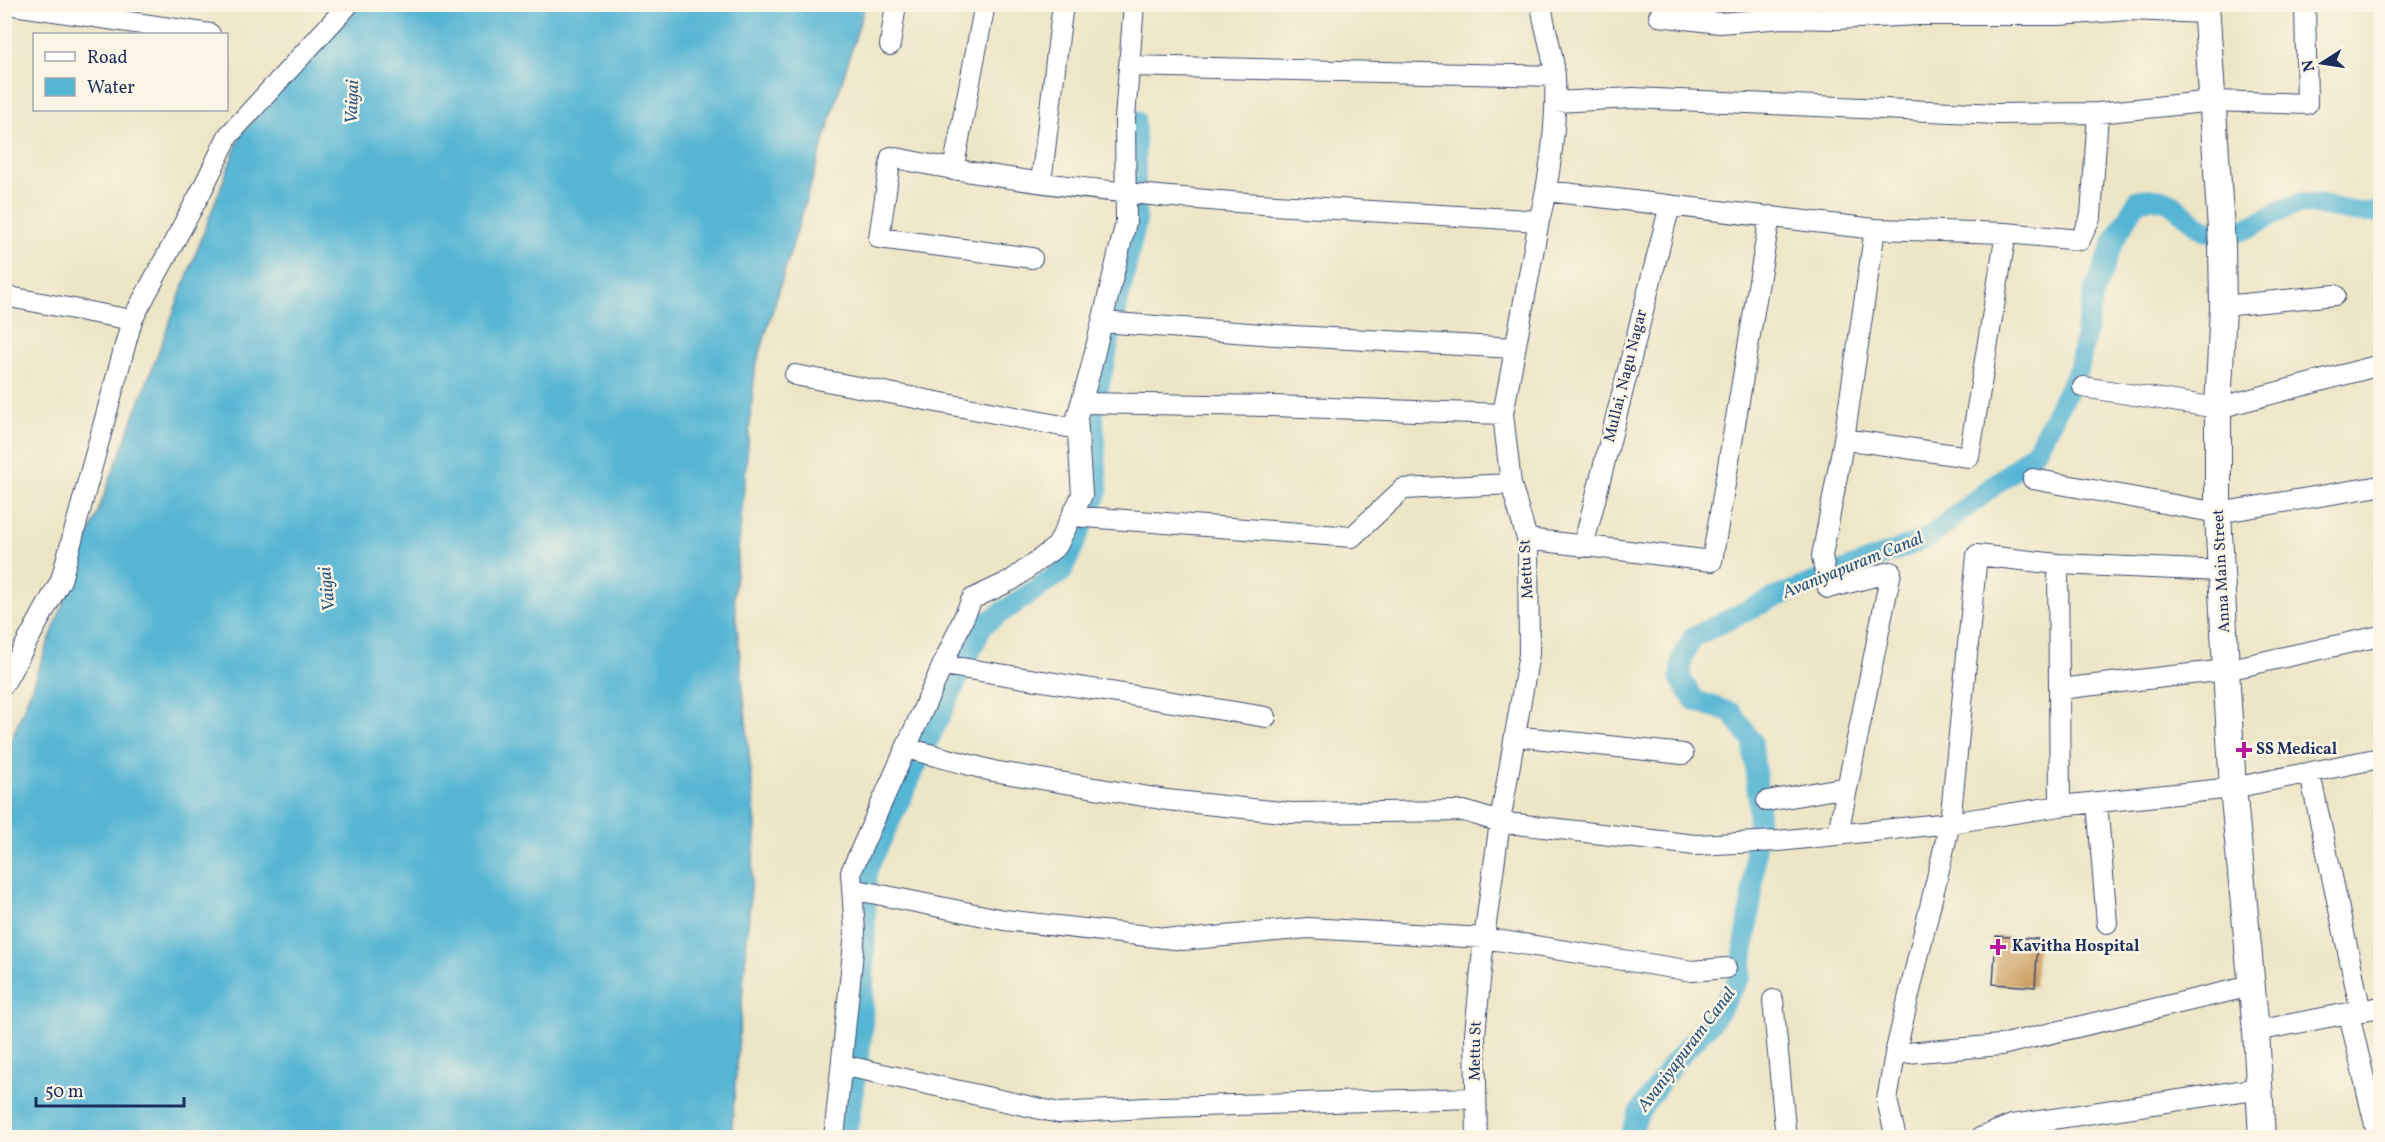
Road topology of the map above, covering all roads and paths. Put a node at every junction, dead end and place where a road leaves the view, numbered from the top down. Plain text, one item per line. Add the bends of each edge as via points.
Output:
1 (7, 4) edge
2 (349, 4) edge
3 (896, 4) edge
4 (985, 4) edge
5 (1063, 4) edge
6 (1134, 4) edge
7 (1541, 4) edge
8 (2305, 4) edge
9 (2206, 9) edge
10 (76, 10) edge
11 (1763, 12) edge
12 (1659, 16) dead end
13 (204, 33) edge
14 (890, 45) dead end
15 (1136, 66) junction
16 (1555, 76) junction
17 (1555, 102) junction
18 (2213, 102) junction
19 (2098, 113) junction
20 (953, 170) junction
21 (1041, 182) junction
22 (1546, 191) junction
23 (1133, 194) junction
24 (1670, 205) junction
25 (1770, 216) junction
26 (1539, 222) junction
27 (1875, 229) junction
28 (2006, 233) junction
29 (1032, 258) dead end
30 (2335, 295) dead end
31 (4, 296) edge
32 (2223, 306) junction
33 (132, 320) junction
34 (1109, 322) junction
35 (1515, 348) junction
36 (2380, 365) edge
37 (795, 375) dead end
38 (2083, 387) dead end
39 (1091, 403) junction
40 (2218, 408) junction
41 (1503, 414) junction
42 (1078, 429) junction
43 (1844, 439) junction
44 (2033, 479) dead end
45 (1511, 484) junction
46 (2380, 486) edge
47 (2218, 513) junction
48 (1082, 517) junction
49 (1527, 539) junction
50 (1583, 547) junction
51 (2058, 564) junction
52 (2223, 571) junction
53 (2380, 636) edge
54 (956, 667) junction
55 (2226, 670) junction
56 (4, 684) edge
57 (2059, 689) junction
58 (1266, 717) dead end
59 (1515, 736) junction
60 (917, 750) junction
61 (1683, 753) dead end
62 (2380, 758) edge
63 (2310, 774) junction
64 (1847, 787) junction
65 (2233, 788) junction
66 (1767, 801) dead end
67 (2097, 802) junction
68 (2060, 806) junction
69 (1500, 822) junction
70 (1950, 823) junction
71 (1838, 833) junction
72 (861, 891) junction
73 (2107, 923) dead end
74 (1484, 938) junction
75 (1726, 969) dead end
76 (2251, 986) junction
77 (1773, 1000) dead end
78 (2380, 1008) edge
79 (2355, 1013) junction
80 (2256, 1030) junction
81 (1895, 1054) junction
82 (852, 1067) junction
83 (2260, 1088) junction
84 (1475, 1098) junction
85 (2031, 1130) edge
86 (834, 1137) edge
87 (1477, 1137) edge
88 (1786, 1137) edge
89 (1896, 1137) edge
90 (1980, 1137) edge
91 (2262, 1137) edge
92 (2378, 1137) edge

1 - 10 street
2 - 33 street via 228,136
3 - 14 street
4 - 20 street
5 - 21 street
6 - 15 street
7 - 16 street, Mettu St
8 - 18 street via 2307,104
9 - 11 street via 2060,15
9 - 18 street, Anna Main Street
10 - 13 street
11 - 12 street via 1720,22
15 - 16 street
15 - 23 street via 1125,118
16 - 17 street, Mettu St
17 - 19 street via 1633,98 1997,114
17 - 22 street, Mettu St
18 - 19 street
18 - 32 street, Anna Main Street
19 - 28 street via 2091,216 2080,240
20 - 21 street
20 - 29 street via 891,157 879,238
21 - 23 street
22 - 24 street
22 - 26 street, Mettu St
23 - 26 street
23 - 34 street
24 - 25 street
24 - 50 street, Mullai, Nagu Nagar
25 - 27 street
25 - 50 street via 1712,561
26 - 35 street, Mettu St
27 - 28 street
27 - 43 street
28 - 43 street via 1969,457
30 - 32 street
31 - 33 street
32 - 40 street, Anna Main Street
33 - 56 street via 61,580
34 - 35 street
34 - 39 street
35 - 41 street, Mettu St
36 - 40 street
37 - 42 street
38 - 40 street
39 - 41 street
39 - 42 street via 1077,417
40 - 47 street, Anna Main Street
41 - 45 street, Mettu St
42 - 48 street
43 - 64 street via 1822,556 1828,588 1891,572
44 - 47 street
45 - 48 street via 1403,489 1352,537
45 - 49 street, Mettu St
46 - 47 street
47 - 52 street, Anna Main Street
48 - 54 street via 1056,546 1012,579 972,599
49 - 50 street
49 - 59 street, Mettu St via 1529,654
51 - 52 street
51 - 57 street
51 - 70 street via 1977,555
52 - 55 street, Anna Main Street
53 - 55 street
54 - 58 street
54 - 60 street
55 - 57 street
55 - 65 street, Anna Main Street
57 - 68 street
59 - 61 street
59 - 69 street, Mettu St
60 - 69 street via 993,771 1167,800 1291,813 1464,810
60 - 72 street via 851,872
62 - 63 street
63 - 65 street
63 - 79 street
64 - 66 street
64 - 71 street
65 - 67 street
65 - 76 street, Anna Main Street
67 - 68 street
67 - 73 street
68 - 70 street
69 - 71 street via 1695,845
69 - 74 street, Mettu St
70 - 71 street
70 - 81 street
72 - 74 street via 1004,920 1183,940 1308,928
72 - 82 street via 855,932
74 - 75 street via 1692,971
74 - 84 street, Mettu St via 1475,1034
76 - 80 street, Anna Main Street
76 - 81 street via 2001,1045
77 - 88 street
78 - 79 street
79 - 80 street
79 - 92 street
80 - 83 street, Anna Main Street
81 - 89 street via 1887,1100
82 - 84 street via 1059,1113
82 - 86 street
83 - 85 street
83 - 91 street, Anna Main Street
84 - 87 street, Mettu St
85 - 90 street via 2012,1125

